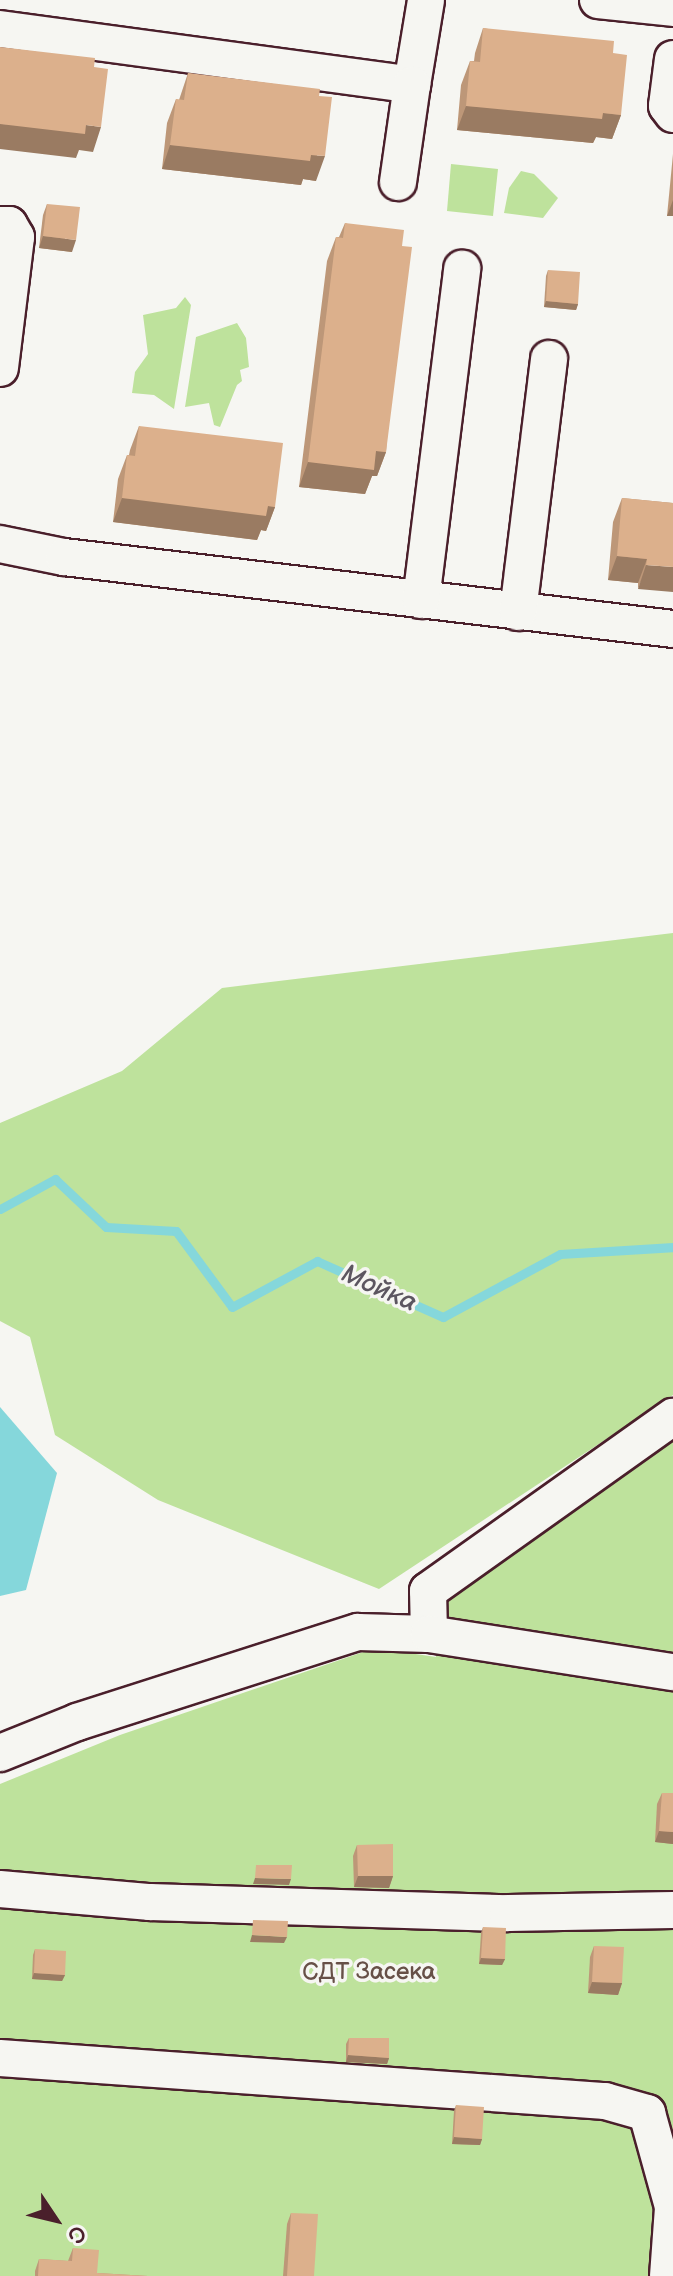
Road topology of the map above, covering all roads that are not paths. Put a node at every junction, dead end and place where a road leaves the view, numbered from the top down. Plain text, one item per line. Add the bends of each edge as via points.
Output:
1 (426, 0) edge
2 (598, 0) edge
3 (673, 8) edge
4 (0, 29) edge
5 (673, 59) edge
6 (412, 85) junction
7 (673, 114) edge
8 (398, 182) dead end
9 (0, 225) edge
10 (462, 269) dead end
11 (549, 359) dead end
12 (0, 368) edge
13 (0, 544) edge
14 (421, 600) junction
15 (518, 612) junction
16 (673, 629) edge
17 (673, 1417) edge
18 (429, 1634) junction
19 (673, 1672) edge
20 (0, 1753) edge
21 (0, 1889) edge
22 (673, 1910) edge
23 (0, 2058) edge
24 (673, 2207) edge
25 (668, 2276) edge

1 - 6 street
2 - 3 street
4 - 6 street
5 - 7 street via 667,106
6 - 8 street
9 - 12 street via 9,225 16,237
10 - 14 street
11 - 15 street
13 - 14 street via 64,557
14 - 15 street
15 - 16 street
17 - 18 street via 428,1591
18 - 19 street
18 - 20 street via 358,1632 77,1722
21 - 22 street via 150,1902 508,1913
23 - 24 street via 605,2101 647,2113
24 - 25 street

